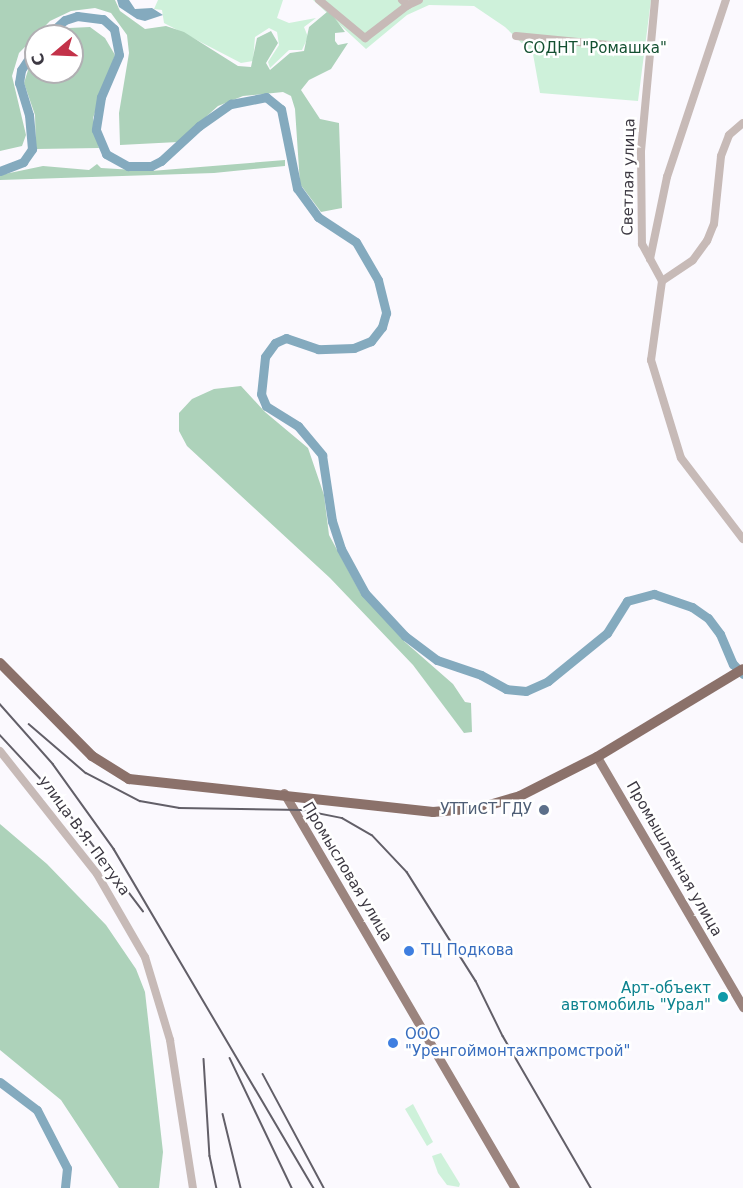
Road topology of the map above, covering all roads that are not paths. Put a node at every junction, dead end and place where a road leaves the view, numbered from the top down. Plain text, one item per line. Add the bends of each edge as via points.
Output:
1 (319, 0) edge
2 (419, 0) edge
3 (655, 0) edge
4 (726, 0) edge
5 (405, 3) edge
6 (516, 36) dead end
7 (650, 49) junction
8 (743, 123) edge
9 (650, 259) junction
10 (662, 281) junction
11 (743, 539) edge
12 (0, 663) edge
13 (743, 669) edge
14 (0, 751) edge
15 (597, 757) junction
16 (284, 793) junction
17 (743, 1007) edge
18 (193, 1188) edge
19 (515, 1188) edge

1 - 5 street via 365,38
2 - 5 street
3 - 7 street, Светлая улица
4 - 9 street via 667,177
6 - 7 street
7 - 9 street, Светлая улица via 641,152 640,228 642,244
8 - 10 street via 729,135 721,156 714,224 707,241 693,260
9 - 10 street, Светлая улица
10 - 11 street via 651,360 678,450
12 - 16 highway, Промысловая улица via 92,756 119,775 165,786
13 - 15 highway
14 - 18 street, улица В.Я. Петуха via 97,874 145,957 170,1040
15 - 16 highway via 514,798 465,810 397,810
15 - 17 main road, Промышленная улица
16 - 19 main road, Промысловая улица

